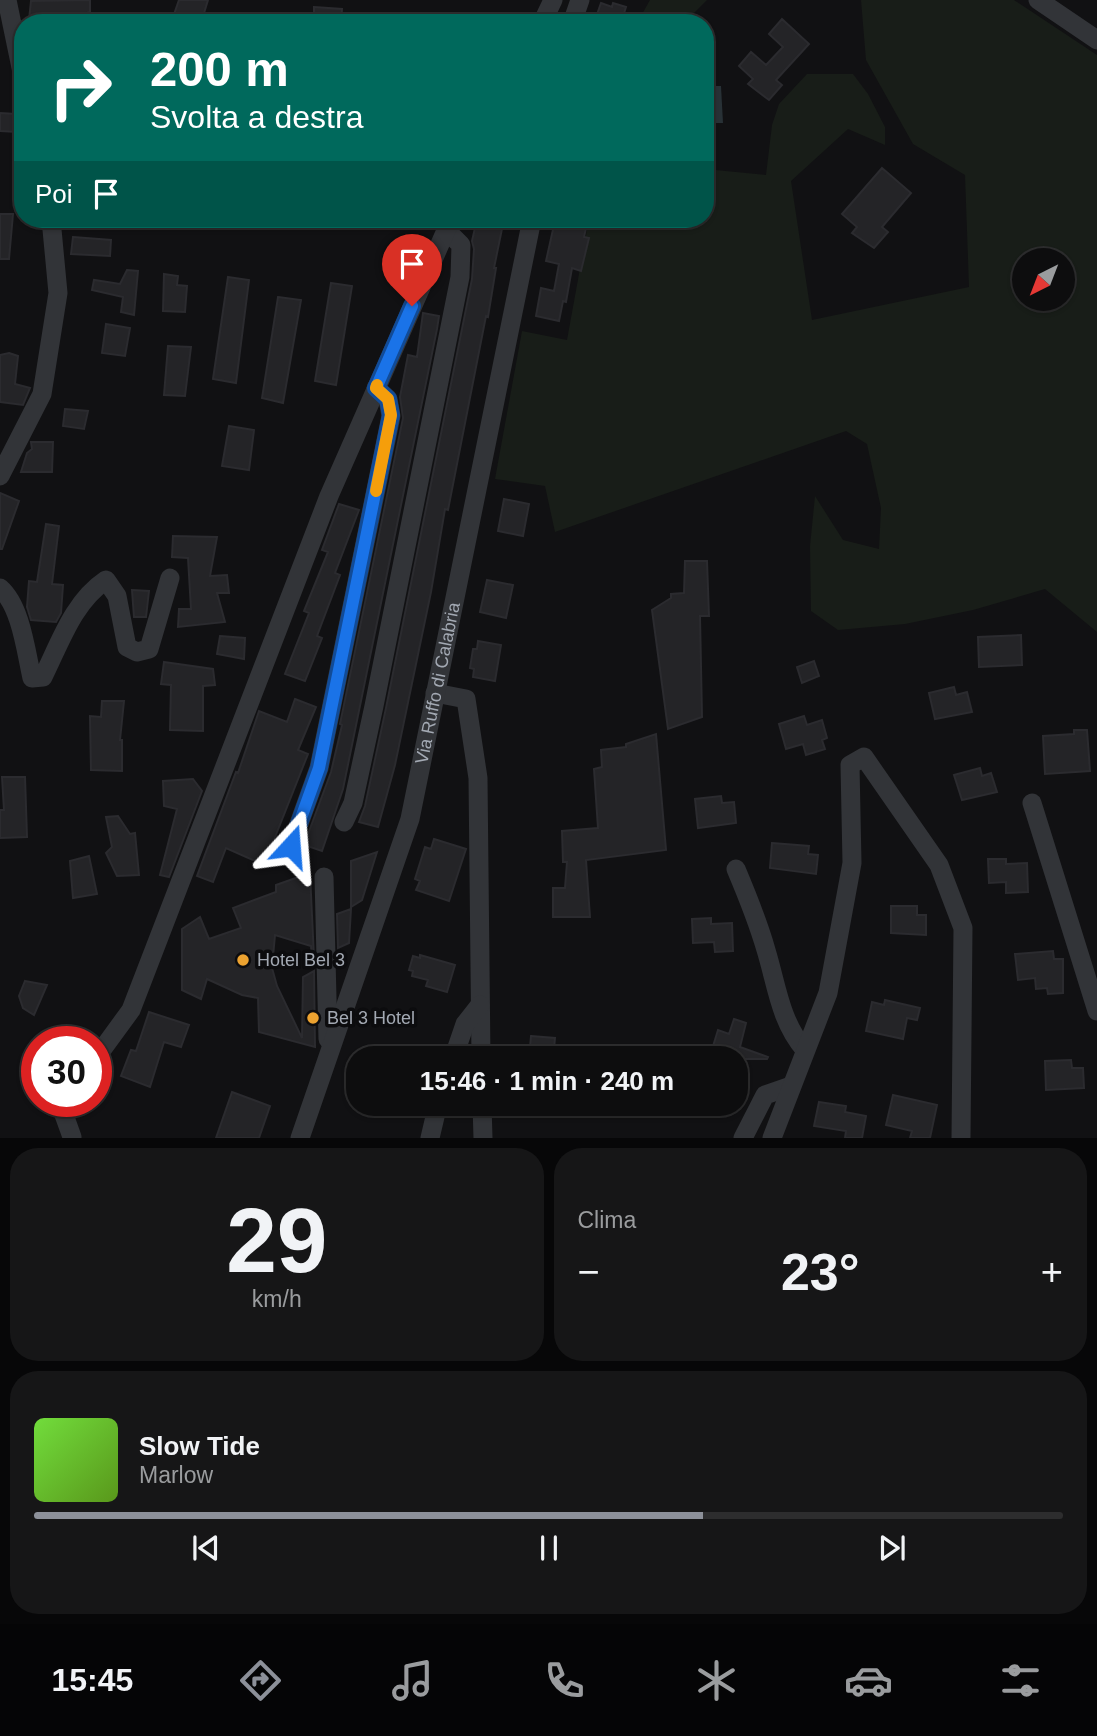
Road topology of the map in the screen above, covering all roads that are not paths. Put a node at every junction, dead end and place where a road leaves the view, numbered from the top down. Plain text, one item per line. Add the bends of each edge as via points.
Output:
1 (7, 0) edge
2 (1038, 0) edge
3 (14, 34) edge
4 (1097, 40) edge
5 (52, 228) edge
6 (447, 228) edge
7 (451, 228) edge
8 (530, 228) edge
9 (376, 388) junction
10 (0, 477) edge
11 (170, 578) dead end
12 (0, 588) edge
13 (435, 693) junction
14 (1032, 803) dead end
15 (344, 822) dead end
16 (291, 846) dead end
17 (736, 869) dead end
18 (324, 877) dead end
19 (480, 1005) junction
20 (1097, 1011) edge
21 (112, 1036) edge
22 (457, 1046) edge
23 (481, 1046) edge
24 (806, 1050) junction
25 (328, 1054) junction
26 (791, 1086) junction
27 (435, 1116) edge
28 (482, 1116) edge
29 (65, 1117) edge
30 (73, 1137) edge
31 (300, 1138) edge
32 (430, 1138) edge
33 (483, 1138) edge
34 (743, 1138) edge
35 (772, 1138) edge
36 (961, 1138) edge

1 - 3 street
2 - 4 street
5 - 10 street via 58,293 42,394
6 - 9 street
7 - 15 street via 461,245 460,277 374,706 353,803
8 - 13 street, Via Ruffo di Calabria
9 - 16 street via 388,399 391,415 319,768
9 - 21 street via 329,496 131,1010
11 - 12 street via 149,649 137,652 127,647 117,596 106,580 90,590 43,677 32,678 19,622 7,593
13 - 19 street via 466,699 478,778
13 - 25 street, Via Ruffo di Calabria via 410,819
14 - 20 street
17 - 24 street via 786,1021
18 - 25 street
19 - 22 street via 465,1024
19 - 23 street
24 - 26 street
24 - 36 street via 828,993 852,863 850,765 864,757 939,864 963,928
25 - 31 street, Via Ruffo di Calabria
26 - 34 street via 765,1095
26 - 35 street
27 - 32 street
28 - 33 street
29 - 30 street

